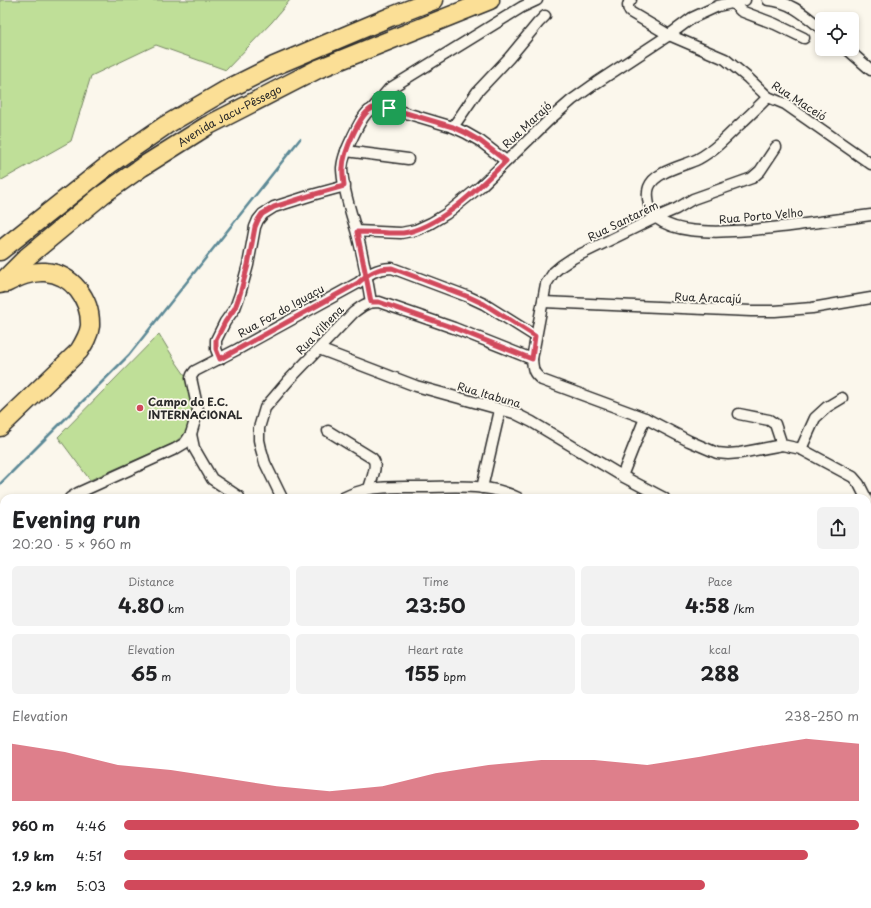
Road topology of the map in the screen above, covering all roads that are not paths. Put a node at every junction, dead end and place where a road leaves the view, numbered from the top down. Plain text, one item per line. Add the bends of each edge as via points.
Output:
1 (434, 0) edge
2 (490, 0) edge
3 (537, 0) edge
4 (631, 0) edge
5 (745, 0) edge
6 (768, 0) edge
7 (733, 3) junction
8 (795, 4) edge
9 (545, 16) dead end
10 (815, 23) edge
11 (669, 35) junction
12 (804, 38) dead end
13 (855, 56) edge
14 (871, 70) edge
15 (768, 97) junction
16 (373, 108) junction
17 (453, 127) junction
18 (776, 147) dead end
19 (346, 151) junction
20 (408, 159) dead end
21 (506, 161) junction
22 (871, 164) edge
23 (344, 186) junction
24 (871, 215) edge
25 (655, 218) junction
26 (357, 232) junction
27 (1, 249) edge
28 (366, 276) junction
29 (0, 285) edge
30 (871, 298) edge
31 (371, 302) junction
32 (542, 302) junction
33 (535, 336) junction
34 (319, 349) junction
35 (220, 359) junction
36 (532, 359) junction
37 (842, 398) dead end
38 (500, 410) junction
39 (739, 414) dead end
40 (645, 418) junction
41 (0, 427) edge
42 (328, 431) dead end
43 (191, 434) junction
44 (782, 445) junction
45 (801, 449) junction
46 (622, 476) junction
47 (482, 488) junction
48 (369, 489) junction
49 (76, 494) edge
50 (235, 494) edge
51 (280, 494) edge
52 (352, 494) edge
53 (510, 494) edge
54 (656, 494) edge
55 (864, 494) edge

1 - 27 highway, Avenida Jacu-Pêssego via 274,66 219,94 166,125 111,163
2 - 29 highway, Avenida Jacu-Pêssego via 318,69 207,126 102,195 28,257
3 - 16 street via 389,89
4 - 11 street, Rua Maceió via 628,3 630,12
5 - 7 street, Rua Marajó
6 - 8 street
7 - 11 street, Rua Marajó via 718,6 692,18
7 - 12 street via 741,11
8 - 10 street
9 - 17 street via 477,92
11 - 15 street, Rua Maceió via 725,59
11 - 21 street, Rua Marajó via 572,100
13 - 14 street
15 - 22 street, Rua Maceió via 785,104
15 - 25 street via 709,152 655,179 649,187 648,200 649,209
16 - 17 street via 389,108
16 - 19 street via 367,111 360,122
17 - 21 street via 473,137
18 - 25 street, Rua Santarém via 760,171 752,178 694,199
19 - 20 street
19 - 23 street via 342,168
21 - 26 street, Rua Marajó via 446,214 431,223 401,233
23 - 26 street
23 - 35 street via 274,207 262,214 255,227 248,265 235,308 216,340
24 - 25 street, Rua Porto Velho via 743,231 711,232 679,229
25 - 32 street, Rua Santarém via 561,266 546,284
26 - 28 street
28 - 31 street
28 - 33 street, Rua Foz do Iguaçu via 375,270 392,268 484,304
28 - 35 street, Rua Foz do Iguaçu via 358,283
29 - 41 highway via 31,273 45,272 58,275 79,290 90,314 90,327 79,351
30 - 32 street, Rua Aracajú via 775,311
31 - 34 street, Rua Vilhena via 353,313
31 - 36 street via 379,302 454,328
32 - 33 street, Rua Santarém
33 - 36 street, Rua Santarém
34 - 38 street, Rua Itabuna via 416,386
34 - 51 street, Rua Vilhena via 265,408 261,419 259,440 265,463
35 - 43 street, Rua Foz do Iguaçu via 192,375 198,410
36 - 40 street via 532,369 542,380
37 - 45 street via 815,418
38 - 46 street, Rua Itabuna via 514,413 532,422
38 - 47 street
39 - 44 street via 769,420 775,424
40 - 44 street via 718,453 740,453
40 - 46 street
42 - 48 street via 375,461
43 - 49 street, Rua Foz do Iguaçu via 185,443 176,448
43 - 50 street via 194,448 212,478
44 - 45 street
45 - 55 street via 853,477
46 - 54 street, Rua Itabuna
47 - 48 street
47 - 53 street
48 - 52 street

